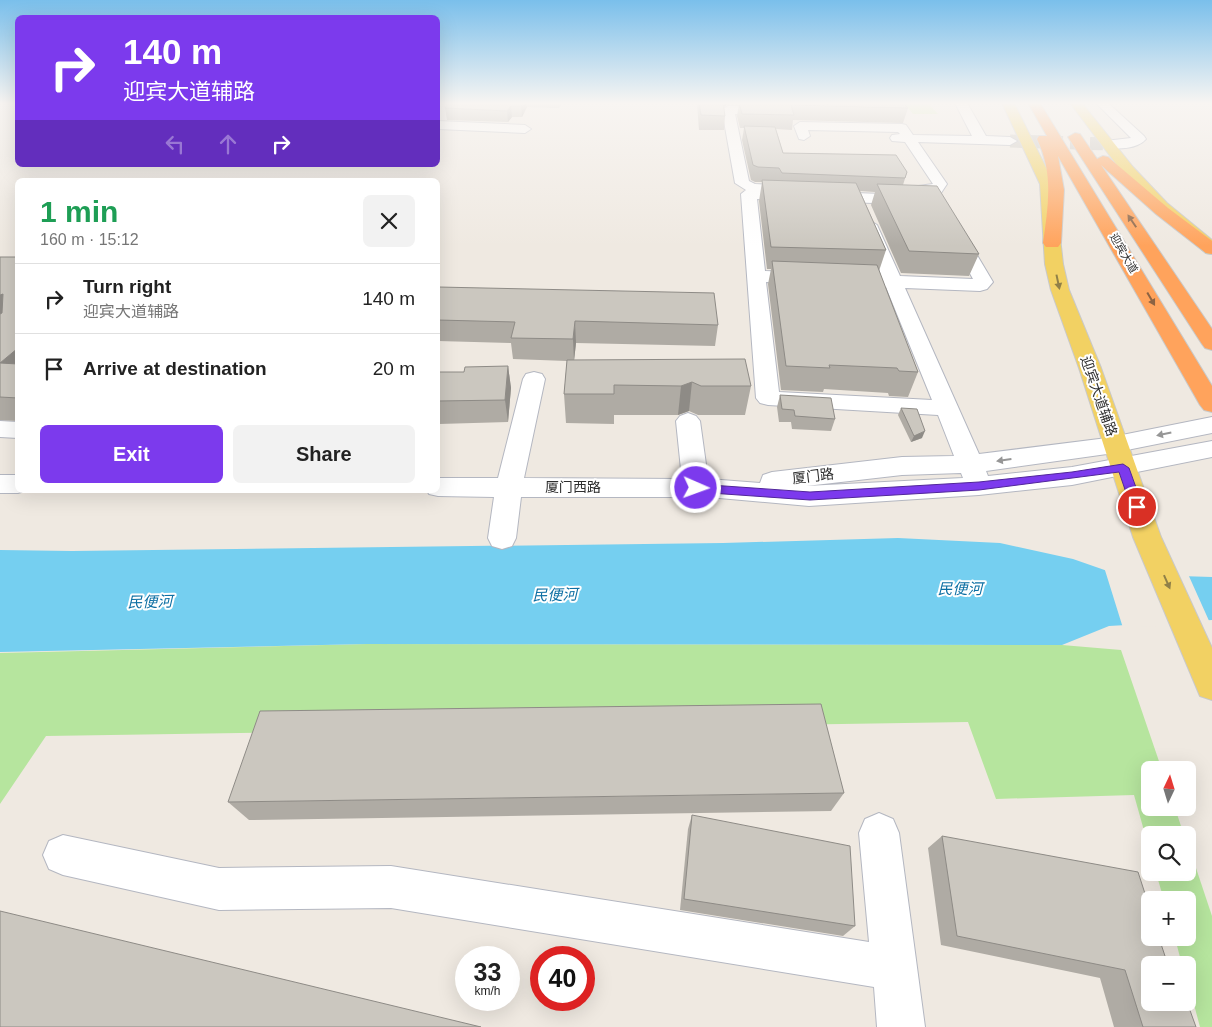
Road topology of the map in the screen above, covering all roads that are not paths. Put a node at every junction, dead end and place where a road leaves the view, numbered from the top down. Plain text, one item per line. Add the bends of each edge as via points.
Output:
1 (735, 151) edge
2 (918, 151) edge
3 (1032, 151) edge
4 (1050, 151) edge
5 (1063, 151) edge
6 (1085, 151) edge
7 (1095, 151) tunnel mouth
8 (1113, 151) edge
9 (908, 165) dead end
10 (928, 165) junction
11 (858, 198) junction
12 (1052, 243) junction
13 (1212, 249) edge
14 (756, 276) junction
15 (893, 282) junction
16 (1212, 344) edge
17 (534, 379) dead end
18 (1212, 405) edge
19 (946, 408) junction
20 (688, 421) dead end
21 (1212, 424) edge
22 (0, 429) edge
23 (15, 430) edge
24 (1212, 449) edge
25 (1120, 456) junction
26 (975, 475) junction
27 (0, 484) edge
28 (15, 484) edge
29 (440, 487) edge
30 (509, 487) junction
31 (702, 488) junction
32 (502, 538) dead end
33 (1207, 673) edge
34 (878, 833) dead end
35 (63, 855) dead end
36 (894, 968) junction
37 (901, 1027) edge

1 - 10 street via 742,183 753,188 929,192 940,187
2 - 10 street
3 - 12 main road, 迎宾大道辅路 via 1047,184
4 - 12 highway via 1057,188
5 -> 18 highway, 迎宾大道
16 -> 6 highway, 迎宾大道
7 -> 13 highway, 迎宾大道 via 1162,211
8 - 13 main road via 1155,199
9 - 10 street
11 - 14 street via 749,194
11 - 15 street
11 - 15 street via 938,201 984,282 980,286
12 -> 25 main road, 迎宾大道辅路 via 1060,290
14 - 15 street
14 - 19 street via 768,398
15 - 19 street
17 - 30 street
19 - 26 street
20 - 31 street
21 -> 25 street, 厦门路
22 - 23 street
24 - 25 street, 厦门路
25 - 26 street, 厦门路 via 1072,476
25 -> 33 main road, 迎宾大道辅路 via 1148,537
26 - 31 street, 厦门路 via 810,496
27 - 28 street
29 - 30 street, 厦门西路
30 - 31 street, 厦门西路
30 - 32 street
34 - 36 street
35 - 36 street via 219,888 391,887
36 - 37 street

